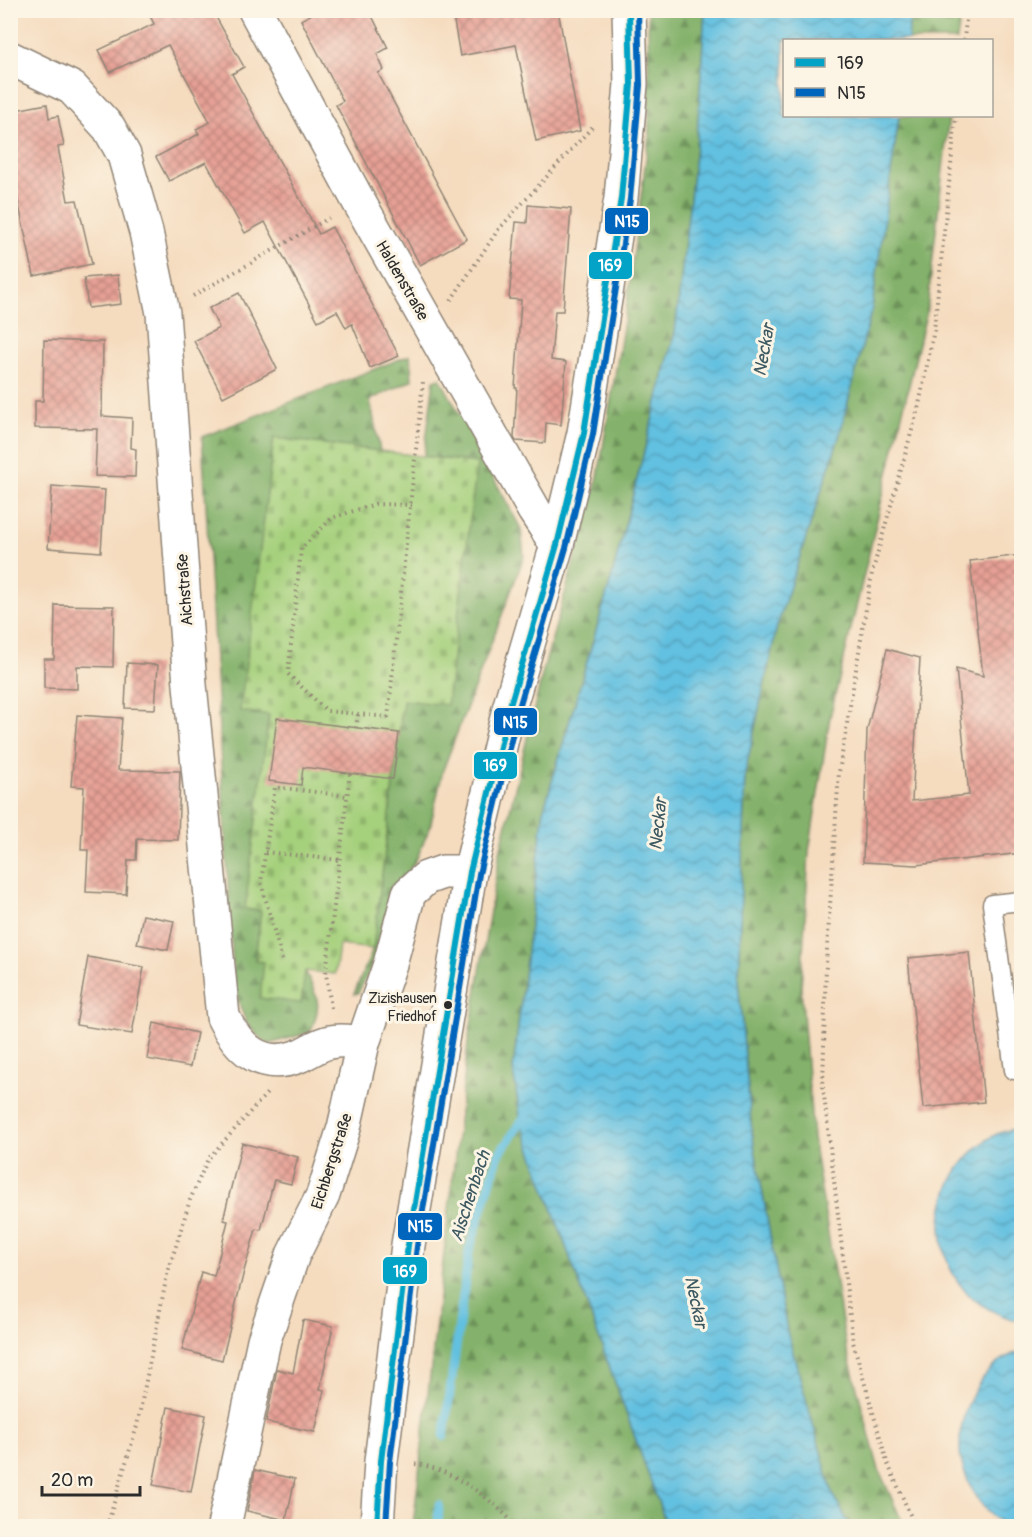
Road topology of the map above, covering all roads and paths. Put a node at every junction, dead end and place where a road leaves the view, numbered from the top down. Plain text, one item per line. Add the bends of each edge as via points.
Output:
1 (255, 10) edge
2 (629, 10) edge
3 (967, 10) edge
4 (964, 39) edge
5 (10, 57) edge
6 (631, 84) junction
7 (956, 117) edge
8 (358, 202) junction
9 (163, 313) junction
10 (428, 324) junction
11 (412, 505) junction
12 (557, 545) junction
13 (358, 714) junction
14 (356, 728) dead end
15 (350, 773) dead end
16 (348, 796) junction
17 (265, 852) junction
18 (340, 860) junction
19 (470, 872) junction
20 (1022, 901) edge
21 (282, 960) dead end
22 (353, 1042) junction
23 (286, 1060) junction
24 (1022, 1069) edge
25 (414, 1464) dead end
26 (107, 1527) edge
27 (224, 1527) edge
28 (377, 1527) edge
29 (516, 1527) edge
30 (915, 1527) edge

1 - 8 street, Haldenstraße
2 - 6 street
3 - 4 path
5 - 9 street, Aichstraße via 72,88 109,128 124,155 137,193
6 - 10 path via 498,230 456,295
6 - 12 street via 621,198 588,411
7 - 30 path via 934,330 919,405 872,573 839,772 826,964 823,1087 853,1342 887,1462
8 - 9 path
8 - 10 street, Haldenstraße
9 - 23 street, Aichstraße via 190,685 220,1000 234,1038 246,1051 267,1061
10 - 11 path
10 - 12 street, Haldenstraße
11 - 13 path via 388,717
11 - 13 path via 375,504 332,518 301,549 288,674 327,711
12 - 19 street via 509,709
13 - 14 path
15 - 16 path
16 - 17 path via 275,787
16 - 18 path
17 - 18 path
17 - 21 path via 261,882
18 - 22 path via 326,973 329,1000
19 - 22 street, Eichbergstraße via 443,872 426,878 409,893 390,964
19 - 28 street via 405,1267 381,1461
20 - 24 lane via 992,904 1014,1070
22 - 23 street via 328,1042
22 - 27 street, Eichbergstraße via 344,1128 322,1195 293,1255 264,1340
23 - 26 path via 269,1091 208,1159 189,1200 167,1275 137,1426
25 - 29 path via 430,1466 467,1485

